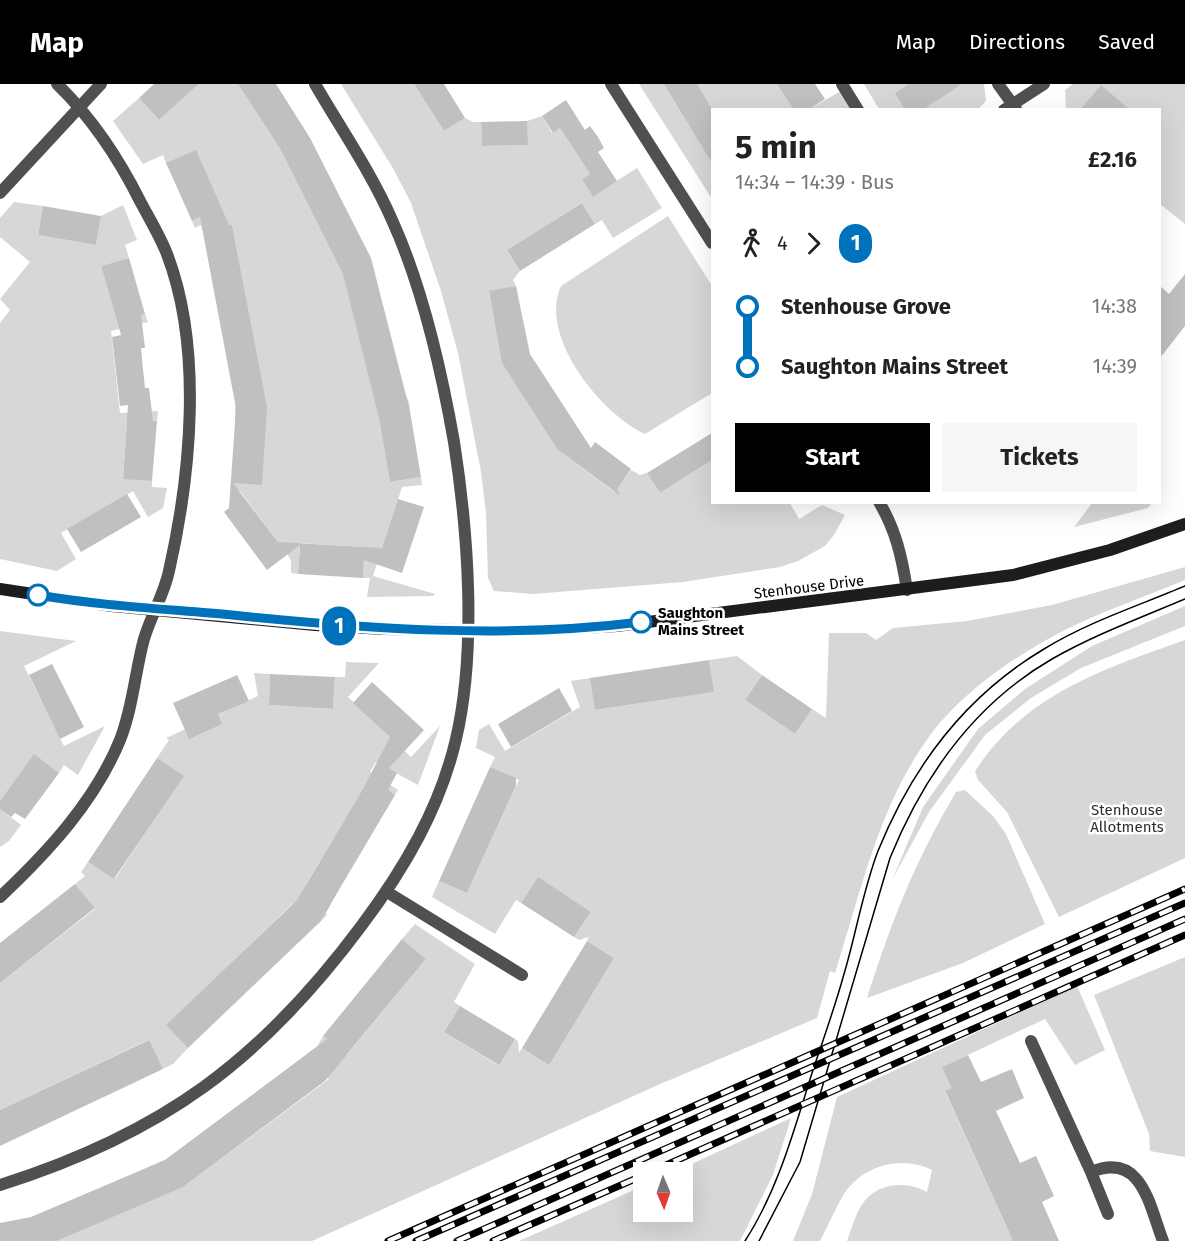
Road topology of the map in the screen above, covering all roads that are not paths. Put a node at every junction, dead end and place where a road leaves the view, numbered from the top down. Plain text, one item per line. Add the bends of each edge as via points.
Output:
1 (57, 84) edge
2 (101, 84) edge
3 (315, 84) edge
4 (611, 84) edge
5 (842, 84) edge
6 (998, 84) edge
7 (1044, 84) edge
8 (80, 106) junction
9 (857, 108) edge
10 (1011, 108) edge
11 (0, 193) edge
12 (711, 241) edge
13 (880, 504) edge
14 (1185, 524) edge
15 (0, 589) edge
16 (907, 590) junction
17 (156, 610) junction
18 (466, 631) junction
19 (387, 892) junction
20 (0, 897) edge
21 (522, 975) dead end
22 (1031, 1041) dead end
23 (1091, 1173) junction
24 (0, 1185) edge
25 (1108, 1214) dead end
26 (1163, 1241) edge

1 - 8 street
2 - 8 street
3 - 18 street via 393,220 425,315 451,424 464,507
4 - 12 street
5 - 9 street
6 - 10 street
7 - 10 street
8 - 11 street
8 - 17 street via 128,177 166,253 184,322 191,391 189,441 169,570
13 - 16 street via 892,523
14 - 16 street, Stenhouse Drive via 1034,571
15 - 17 street, Stenhouse Drive
16 - 18 street, Stenhouse Drive via 617,626
17 - 18 street, Stenhouse Drive via 383,629
17 - 20 street via 144,638 131,705 106,769 49,848
18 - 19 street via 461,709 444,780 410,856
19 - 21 street
19 - 24 street via 305,997 224,1073 164,1114 109,1144
22 - 23 street
23 - 25 street
23 - 26 street via 1116,1167 1130,1170 1141,1184

